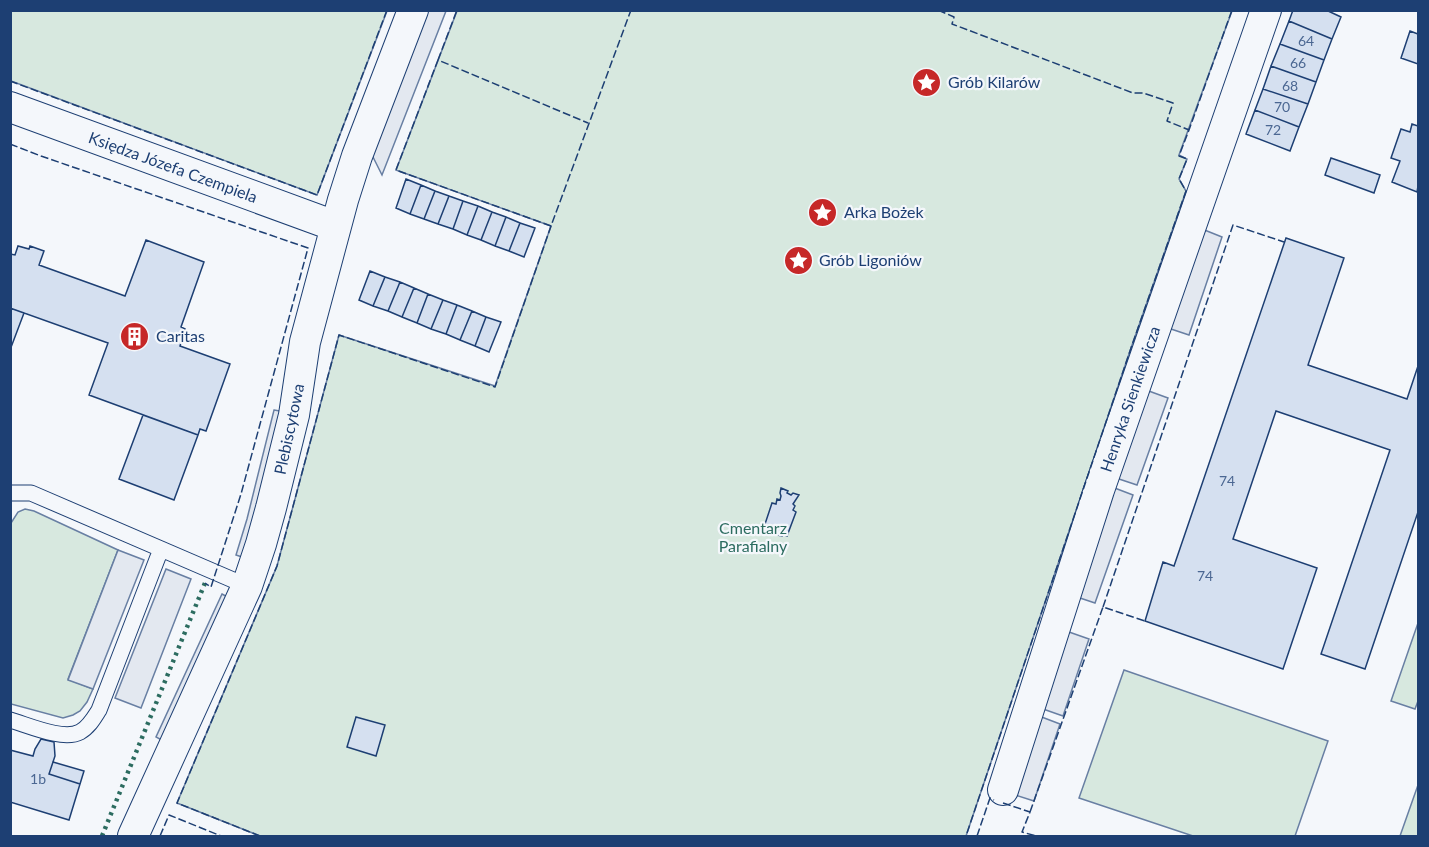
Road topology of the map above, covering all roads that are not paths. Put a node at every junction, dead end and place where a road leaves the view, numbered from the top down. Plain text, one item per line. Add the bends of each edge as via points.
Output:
1 (413, 10) edge
2 (1266, 10) edge
3 (10, 107) edge
4 (335, 226) junction
5 (10, 493) edge
6 (161, 549) junction
7 (247, 586) junction
8 (10, 720) edge
9 (1003, 790) dead end
10 (133, 837) edge

1 - 4 street, Plebiscytowa
2 - 9 street, Henryka Sienkiewicza via 1099,490
3 - 4 street, Księdza Józefa Czempiela
4 - 7 street, Plebiscytowa via 305,342 294,415
5 - 6 lane via 31,493
6 - 7 lane
6 - 8 lane via 91,723 70,735
7 - 10 street, Plebiscytowa

